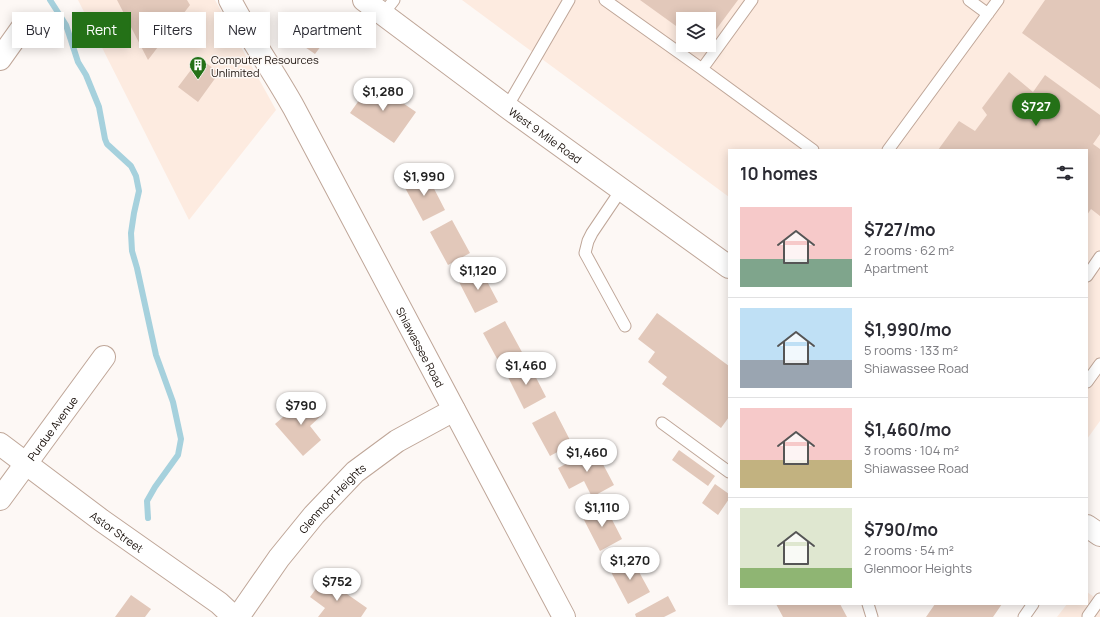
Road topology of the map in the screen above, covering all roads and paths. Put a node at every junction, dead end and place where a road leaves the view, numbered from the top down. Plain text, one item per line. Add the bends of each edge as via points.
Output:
1 (230, 0) edge
2 (246, 0) edge
3 (364, 0) edge
4 (569, 0) edge
5 (605, 0) edge
6 (752, 0) edge
7 (969, 0) edge
8 (998, 0) edge
9 (388, 7) edge
10 (988, 14) junction
11 (12, 42) edge
12 (0, 59) edge
13 (702, 69) junction
14 (277, 77) junction
15 (507, 107) junction
16 (812, 149) edge
17 (889, 149) edge
18 (621, 190) junction
19 (1100, 257) edge
20 (728, 266) edge
21 (1088, 275) edge
22 (625, 326) dead end
23 (104, 357) dead end
24 (1100, 364) edge
25 (1088, 381) edge
26 (454, 410) junction
27 (662, 423) dead end
28 (0, 444) edge
29 (26, 464) junction
30 (728, 471) edge
31 (0, 499) edge
32 (1100, 599) edge
33 (868, 605) edge
34 (1032, 605) edge
35 (234, 617) edge
36 (238, 617) edge
37 (564, 617) edge
38 (872, 617) edge
39 (1024, 617) edge
40 (1089, 617) edge

1 - 14 street, Shiawassee Road
2 - 14 street, Shiawassee Road
3 - 9 street, West 9 Mile Road
4 - 15 lane
5 - 13 lane
6 - 13 lane
7 - 10 lane
8 - 10 lane
9 - 15 street, West 9 Mile Road
10 - 17 lane
11 - 12 street
13 - 16 lane
14 - 26 street, Shiawassee Road
15 - 18 street, West 9 Mile Road
18 - 20 street, West 9 Mile Road
18 - 22 lane via 592,233 585,254
19 - 21 lane
23 - 29 street, Purdue Avenue
24 - 25 lane
26 - 36 street, Glenmoor Heights via 397,441 356,472 314,515 279,558
26 - 37 street, Shiawassee Road
27 - 30 lane
28 - 29 street, Astor Street
29 - 31 street, Purdue Avenue
29 - 35 street, Astor Street via 219,603
32 - 40 lane
33 - 38 lane
34 - 39 lane

